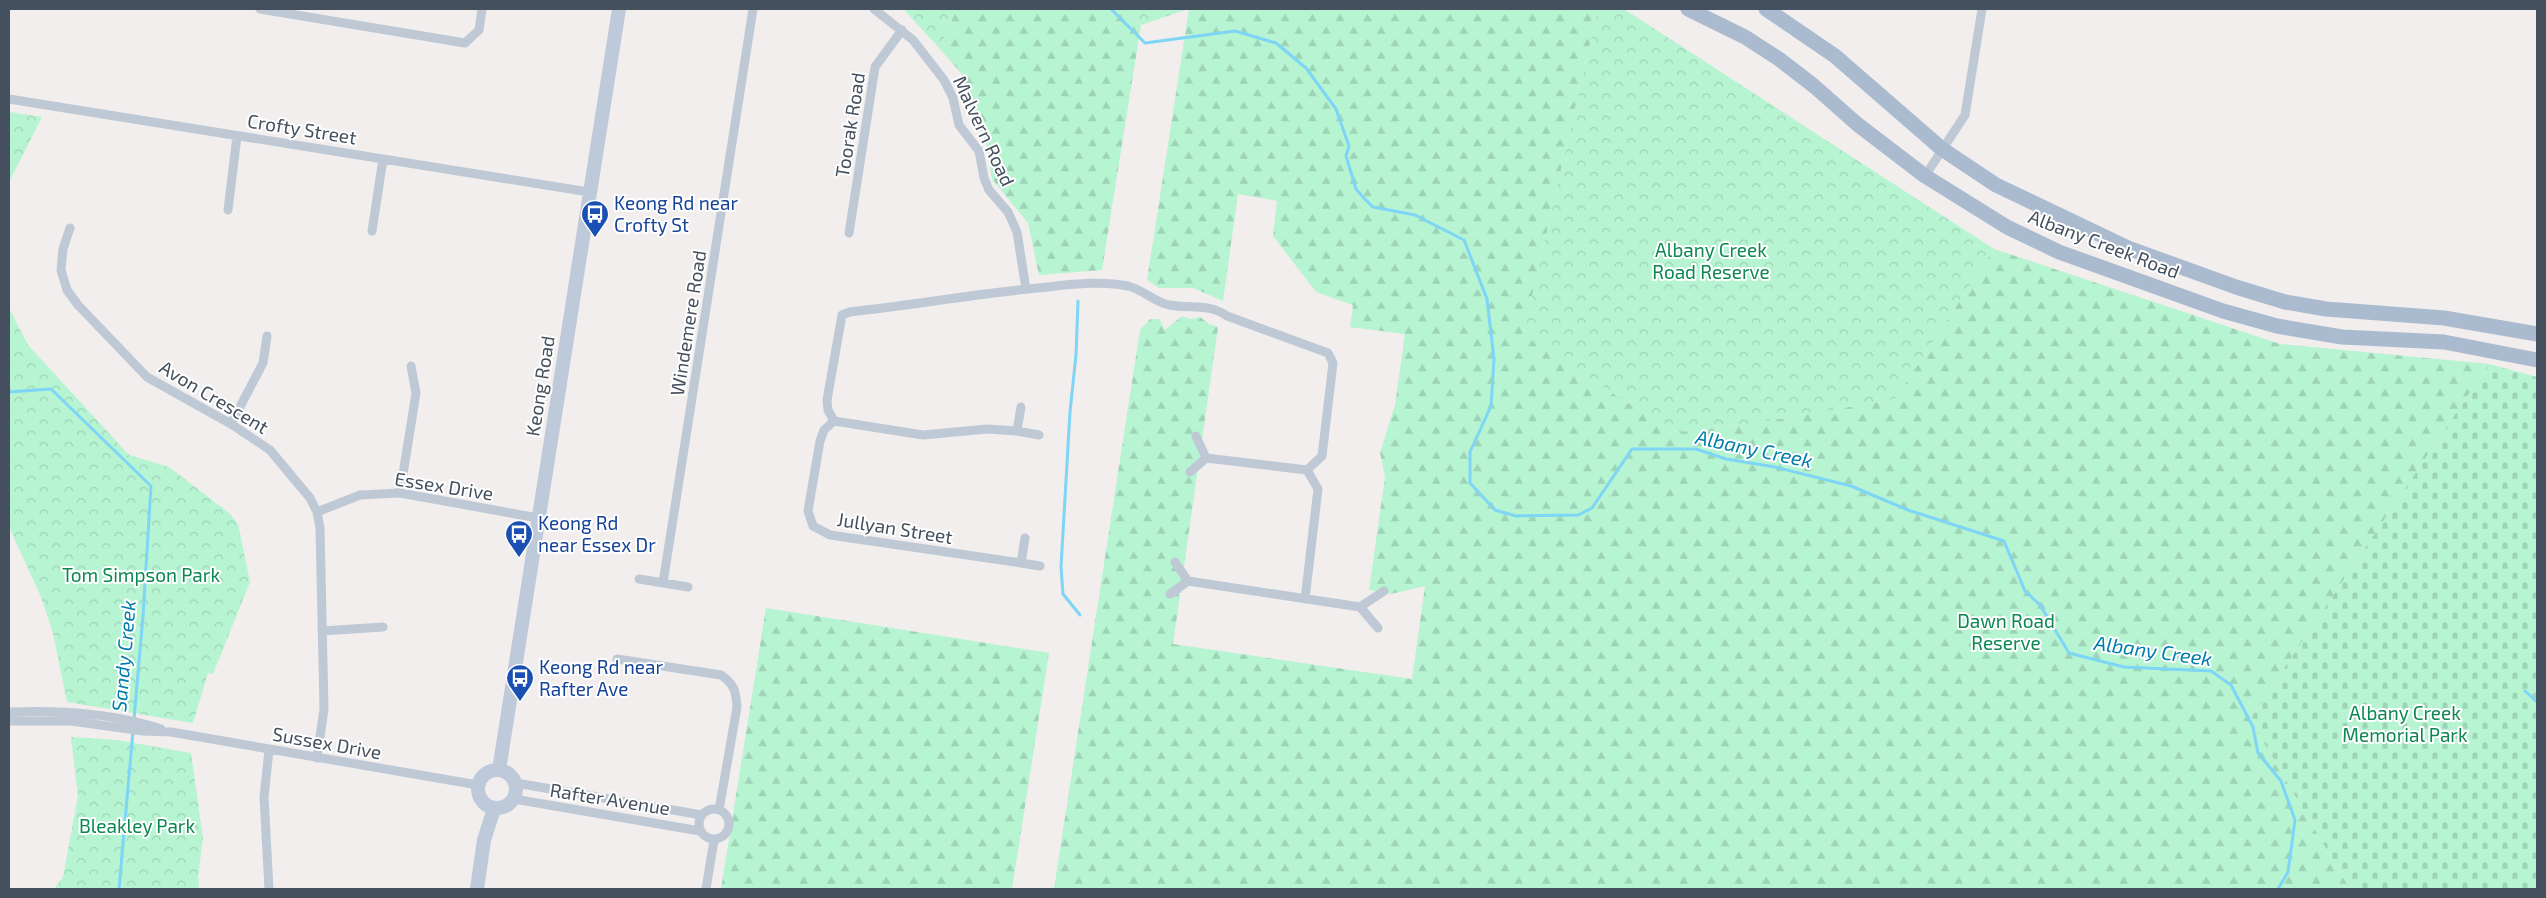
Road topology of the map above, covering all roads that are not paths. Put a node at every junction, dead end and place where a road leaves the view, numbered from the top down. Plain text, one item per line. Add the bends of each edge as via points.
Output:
1 (260, 9) edge
2 (482, 9) edge
3 (619, 9) edge
4 (753, 9) edge
5 (874, 9) edge
6 (1688, 9) edge
7 (1766, 9) edge
8 (1982, 9) edge
9 (902, 30) junction
10 (9, 99) edge
11 (237, 136) junction
12 (1942, 149) junction
13 (383, 159) junction
14 (1925, 176) junction
15 (590, 192) junction
16 (228, 210) dead end
17 (70, 228) dead end
18 (372, 231) dead end
19 (849, 232) dead end
20 (1026, 289) junction
21 (2537, 334) edge
22 (267, 336) dead end
23 (2537, 360) edge
24 (411, 366) dead end
25 (1021, 407) dead end
26 (834, 421) junction
27 (231, 424) junction
28 (1017, 431) junction
29 (1039, 435) dead end
30 (1196, 436) dead end
31 (1206, 458) junction
32 (1307, 470) junction
33 (1190, 472) dead end
34 (400, 493) junction
35 (317, 512) junction
36 (538, 518) junction
37 (1025, 538) dead end
38 (1174, 562) dead end
39 (1021, 563) junction
40 (1040, 566) dead end
41 (639, 579) dead end
42 (1188, 582) junction
43 (663, 583) junction
44 (688, 587) dead end
45 (1384, 591) dead end
46 (1170, 594) dead end
47 (1305, 598) junction
48 (1360, 607) junction
49 (383, 627) dead end
50 (1378, 628) dead end
51 (322, 631) junction
52 (617, 659) dead end
53 (9, 712) edge
54 (9, 721) edge
55 (115, 723) junction
56 (269, 750) junction
57 (317, 758) junction
58 (499, 770) junction
59 (516, 783) junction
60 (478, 785) junction
61 (514, 799) junction
62 (494, 808) junction
63 (719, 810) junction
64 (702, 815) junction
65 (700, 831) junction
66 (714, 840) junction
67 (268, 889) edge
68 (477, 889) edge
69 (706, 889) edge

1 - 2 street via 465,43 479,30
3 - 15 street, Keong Road
4 - 43 street, Windemere Road
5 - 9 street, Malvern Road
6 - 14 main road, Albany Creek Road via 1745,37 1779,59
7 - 12 main road, Albany Creek Road via 1835,56
8 - 12 street via 1965,115
9 - 19 street, Toorak Road via 875,67
9 - 20 street, Malvern Road via 944,80 953,98 959,125 979,151 989,190 1008,212 1017,232
10 - 11 street, Crofty Street
11 - 13 street, Crofty Street
11 - 16 street
12 - 14 street
12 - 21 main road, Albany Creek Road via 1996,185 2093,233 2137,252 2261,295 2326,309 2444,318
13 - 15 street, Crofty Street
13 - 18 street
14 - 23 main road, Albany Creek Road via 2007,227 2059,252 2223,311 2309,333 2444,342
15 - 36 street, Keong Road
17 - 27 street, Avon Crescent via 62,249 61,270 67,290 78,305 147,377
20 - 26 street via 842,315 827,400
20 - 32 street via 1074,284 1128,286 1156,302 1205,306 1328,353 1332,363 1322,456
22 - 27 street via 263,363
24 - 34 street via 416,393
25 - 28 street
26 - 28 street via 923,435 987,429
26 - 39 street, Jullyan Street via 824,430 820,441 808,511 814,526 821,532
27 - 35 street, Avon Crescent via 270,450 310,498
28 - 29 street
30 - 31 street
31 - 32 street
31 - 33 street
32 - 47 street via 1318,489
34 - 35 street, Essex Drive via 360,495
34 - 36 street, Essex Drive
35 - 51 street, Avon Crescent
36 - 58 street, Keong Road
37 - 39 street
38 - 42 street
39 - 40 street, Jullyan Street
41 - 43 street
42 - 46 street
42 - 47 street
43 - 44 street
45 - 48 street
47 - 48 street
48 - 50 street
49 - 51 street
51 - 57 street, Avon Crescent via 324,710
52 - 63 street via 721,675 731,682 736,692 737,707
53 - 55 street, Sussex Drive via 71,712
54 - 55 street, Sussex Drive
55 - 56 street, Sussex Drive
56 - 57 street, Sussex Drive
56 - 67 street via 264,797
57 - 60 street, Sussex Drive
58 - 59 street via 510,774
58 - 60 street via 488,772
59 - 61 street
59 - 64 street, Rafter Avenue
60 - 62 street via 479,797
61 - 62 street via 505,807
61 - 65 street, Rafter Avenue
62 - 68 street via 484,840
63 - 64 street, Rafter Avenue via 710,810
63 - 66 street via 727,816 729,829 723,837
64 - 65 street
65 - 66 street, Rafter Avenue
66 - 69 street

